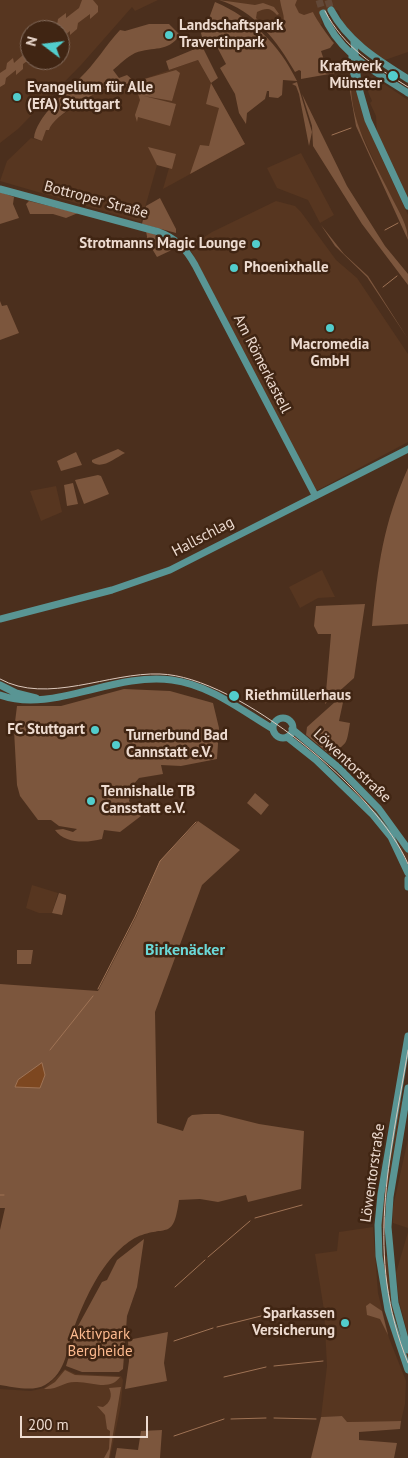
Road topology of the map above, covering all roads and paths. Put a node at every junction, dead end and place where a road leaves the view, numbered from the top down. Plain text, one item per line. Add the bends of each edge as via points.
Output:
1 (331, 10) tunnel mouth
2 (323, 13) tunnel mouth
3 (352, 39) junction
4 (339, 43) junction
5 (371, 55) junction
6 (355, 56) junction
7 (374, 70) junction
8 (408, 79) edge
9 (358, 85) junction
10 (408, 92) edge
11 (0, 189) edge
12 (408, 206) edge
13 (182, 246) joint
14 (408, 449) edge
15 (315, 495) junction
16 (0, 619) edge
17 (0, 685) edge
18 (0, 695) edge
19 (39, 699) junction
20 (274, 726) junction
21 (292, 729) junction
22 (287, 737) junction
23 (408, 850) edge
24 (408, 873) edge
25 (408, 879) edge
26 (408, 887) edge
27 (408, 1036) edge
28 (408, 1088) edge
29 (408, 1350) edge
30 (408, 1370) edge

1 - 3 main road
2 - 4 main road
3 - 4 main road via 348,45
3 - 5 main road
3 - 6 main road
4 - 6 main road
5 - 6 main road
5 - 8 main road
6 - 7 main road
6 - 9 main road
7 - 9 main road via 367,72
7 - 10 main road
9 - 12 main road via 368,120
11 - 13 main road, Bottroper Straße via 159,232
13 - 15 main road, Am Römerkastell via 195,264
14 - 15 main road, Hallschlag
15 - 16 main road, Hallschlag via 170,570 112,590
17 - 19 main road, Löwentorstraße
18 - 19 main road, Löwentorstraße via 23,701
19 - 20 main road, Löwentorstraße via 126,680 158,679 202,688
20 - 21 main road, Löwentorstraße via 280,719 286,720
20 - 22 main road, Löwentorstraße via 277,736
21 - 22 main road, Löwentorstraße
21 - 23 main road, Löwentorstraße via 339,768 378,809
22 - 24 main road, Löwentorstraße via 373,815 391,837
25 - 26 main road
27 - 30 main road, Löwentorstraße via 378,1225 379,1256 388,1310
28 - 29 main road, Löwentorstraße via 388,1227 394,1303

